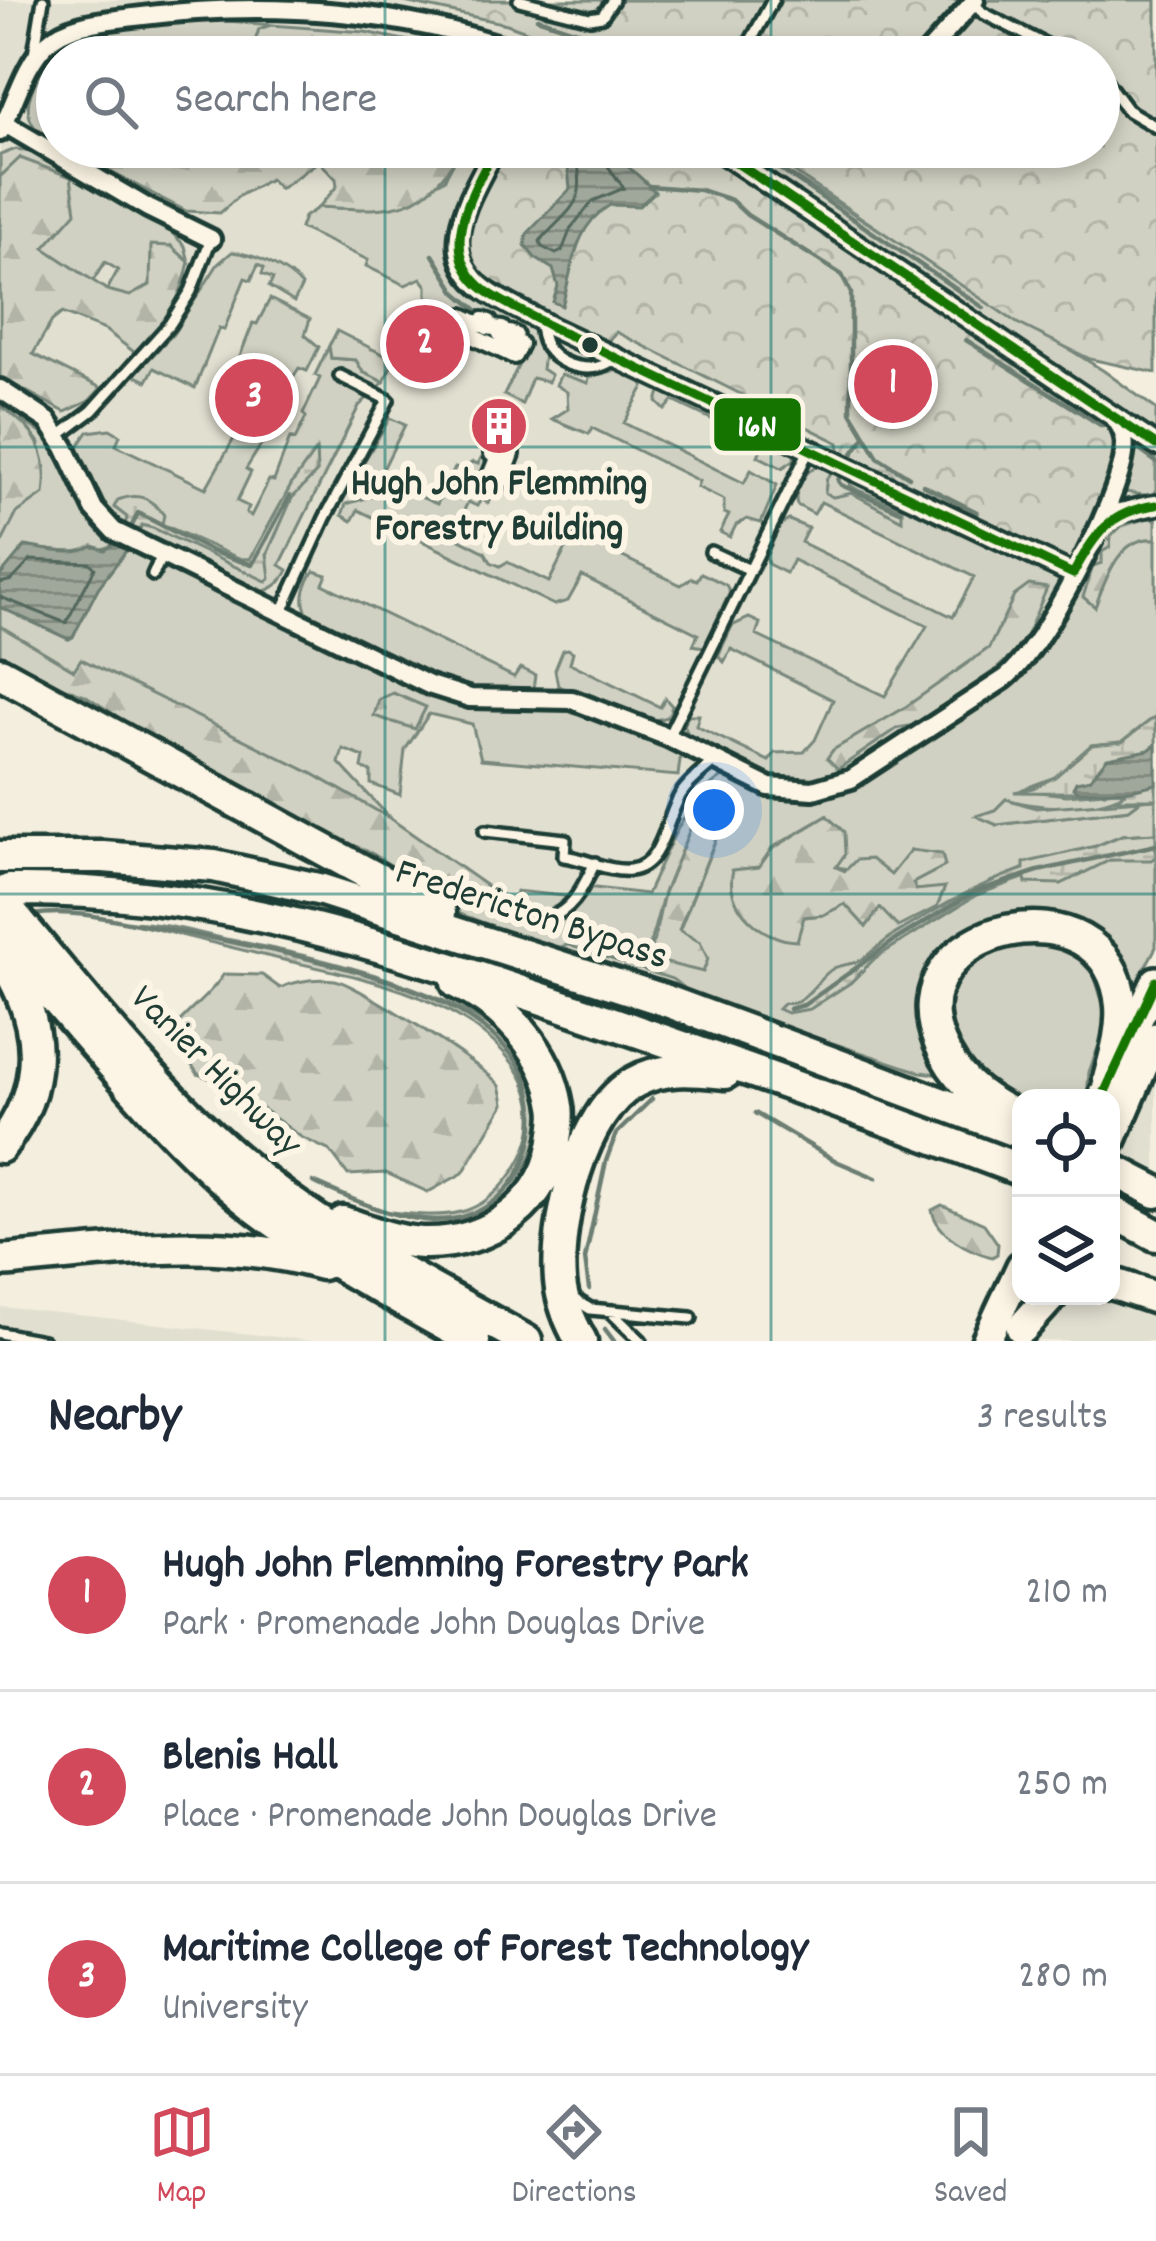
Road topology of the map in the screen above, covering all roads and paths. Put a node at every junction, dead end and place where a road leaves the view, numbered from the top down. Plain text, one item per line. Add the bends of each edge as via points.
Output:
1 (519, 0) edge
2 (613, 0) edge
3 (772, 0) edge
4 (973, 1) edge
5 (43, 3) edge
6 (37, 36) edge
7 (60, 36) edge
8 (468, 36) edge
9 (753, 36) edge
10 (942, 36) edge
11 (1028, 36) edge
12 (36, 44) edge
13 (36, 58) edge
14 (33, 62) junction
15 (1120, 100) edge
16 (1, 126) edge
17 (1156, 127) edge
18 (36, 146) edge
19 (76, 168) edge
20 (486, 168) edge
21 (745, 168) edge
22 (211, 239) joint
23 (514, 356) joint
24 (340, 376) dead end
25 (0, 389) edge
26 (1115, 419) junction
27 (59, 436) junction
28 (1156, 445) edge
29 (810, 448) junction
30 (1156, 505) edge
31 (1099, 526) junction
32 (710, 552) dead end
33 (162, 555) junction
34 (750, 569) junction
35 (1073, 574) junction
36 (153, 575) dead end
37 (281, 614) junction
38 (0, 673) edge
39 (668, 737) junction
40 (716, 760) junction
41 (485, 831) dead end
42 (0, 857) edge
43 (595, 863) junction
44 (5, 895) edge
45 (548, 919) dead end
46 (376, 944) junction
47 (14, 948) edge
48 (1156, 981) edge
49 (664, 1000) junction
50 (1156, 1037) edge
51 (776, 1079) junction
52 (1105, 1089) edge
53 (1012, 1113) edge
54 (1012, 1129) edge
55 (1120, 1134) edge
56 (0, 1147) edge
57 (1120, 1163) edge
58 (1012, 1167) edge
59 (1156, 1192) edge
60 (291, 1202) junction
61 (1120, 1216) edge
62 (1156, 1235) edge
63 (0, 1261) edge
64 (560, 1280) junction
65 (1012, 1285) edge
66 (1120, 1286) edge
67 (1156, 1298) edge
68 (407, 1303) junction
69 (685, 1305) dead end
70 (1032, 1305) edge
71 (1043, 1305) edge
72 (605, 1311) junction
73 (670, 1315) junction
74 (691, 1318) dead end
75 (0, 1333) edge
76 (1018, 1335) edge
77 (43, 1341) edge
78 (473, 1341) edge
79 (526, 1341) edge
80 (583, 1341) edge
81 (641, 1341) edge
82 (986, 1341) edge

1 - 2 lane via 590,18
3 - 9 lane
4 - 10 street
4 - 11 lane
5 - 6 lane
7 - 8 street via 79,26 228,8 309,10
12 - 14 lane
13 - 14 street
14 - 16 street
15 - 17 lane
16 - 18 street
19 - 22 street
20 - 29 street via 458,228 458,255 482,288
21 - 26 street
22 - 27 lane via 170,324
23 - 23 street via 515,335 463,316 457,328
24 - 37 lane via 388,400
25 - 27 street via 31,406
26 - 28 street
26 - 31 street via 1125,450
27 - 33 street via 94,509 114,531
29 - 34 lane
29 - 35 street
30 - 31 street
31 - 35 street
32 - 34 lane
33 - 36 lane
33 - 37 street
34 - 39 lane
35 - 40 street via 1016,670 851,779 785,790
37 - 39 street via 453,694 572,700
38 - 49 highway via 418,903
39 - 40 street
40 - 43 lane via 687,785 642,867
41 - 43 lane via 566,840 564,856
42 - 49 highway, Fredericton Bypass via 214,866 322,890
43 - 45 lane via 576,900
44 - 46 highway, Fredericton Bypass via 98,890 172,898
44 - 47 highway, Vanier Highway
46 - 51 highway, Fredericton Bypass
46 - 60 highway via 476,992 522,1029 558,1108 554,1151 520,1210 492,1231 455,1242 371,1232
47 - 56 highway via 36,1044 28,1101
47 - 60 highway, Vanier Highway
47 - 68 highway, Vanier Highway via 131,1088 241,1196
48 - 52 main road
49 - 54 highway, Fredericton Bypass
50 - 55 main road
51 - 58 highway, Fredericton Bypass
51 - 64 highway via 658,1072 615,1097 576,1174
52 - 53 highway via 1121,1007 1102,959 1064,931 1033,926 985,935 942,978 936,1034 966,1085
57 - 59 highway
60 - 79 highway, Vanier Highway
61 - 62 highway
63 - 68 highway via 251,1249 322,1264
64 - 72 lane via 581,1306
64 - 80 highway
65 - 82 main road
66 - 67 highway
68 - 78 highway, Vanier Highway
69 - 73 lane
70 - 76 main road
71 - 76 highway
72 - 73 lane
72 - 80 lane via 590,1317
72 - 81 lane
73 - 74 lane
75 - 77 lane

